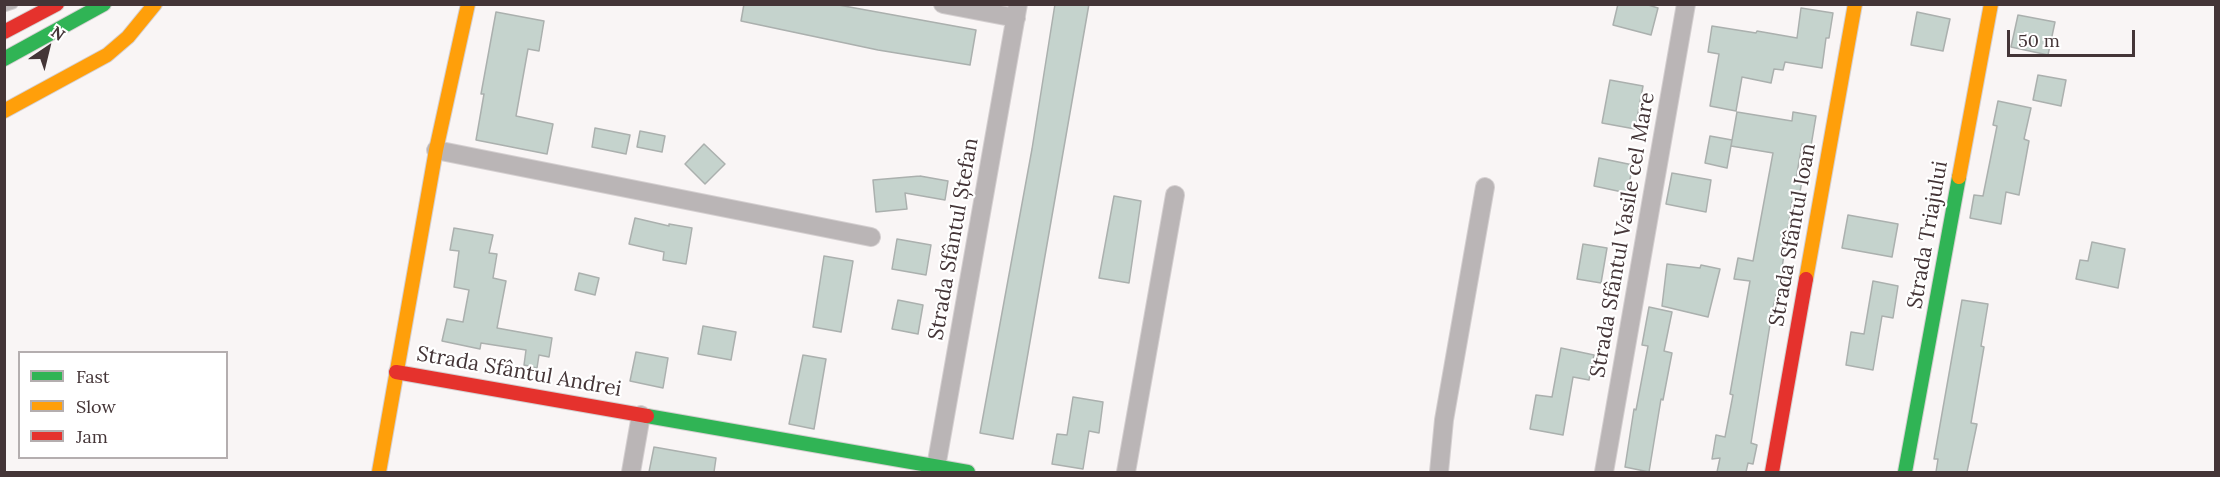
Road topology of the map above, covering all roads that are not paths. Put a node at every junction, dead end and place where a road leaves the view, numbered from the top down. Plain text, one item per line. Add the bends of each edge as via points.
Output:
1 (13, 4) edge
2 (104, 4) edge
3 (155, 4) edge
4 (468, 4) edge
5 (943, 4) edge
6 (1686, 4) edge
7 (1854, 4) edge
8 (1991, 4) edge
9 (51, 6) edge
10 (4, 7) edge
11 (1017, 11) edge
12 (4, 32) edge
13 (4, 59) edge
14 (4, 111) edge
15 (436, 150) junction
16 (1485, 187) dead end
17 (1175, 195) dead end
18 (871, 237) dead end
19 (396, 372) junction
20 (641, 415) junction
21 (929, 468) edge
22 (379, 472) edge
23 (631, 472) edge
24 (968, 472) edge
25 (1126, 472) edge
26 (1439, 472) edge
27 (1604, 472) edge
28 (1772, 472) edge
29 (1905, 472) edge

1 - 10 lane
2 - 13 main road
3 - 14 main road via 128,38 107,55
4 - 15 main road, Strada Sfântul Andrei
5 - 11 street, Strada Sfântul Ștefan
6 - 27 street, Strada Sfântul Vasile cel Mare
7 - 28 main road, Strada Sfântul Ioan
8 - 29 main road, Strada Triajului
9 - 12 main road
11 - 21 street, Strada Sfântul Ștefan
15 - 18 street
15 - 19 main road, Strada Sfântul Andrei
16 - 26 street via 1444,420
17 - 25 street
19 - 20 main road, Strada Sfântul Andrei
19 - 22 main road
20 - 21 main road, Strada Sfântul Andrei
20 - 23 street
21 - 24 main road, Strada Sfântul Andrei

